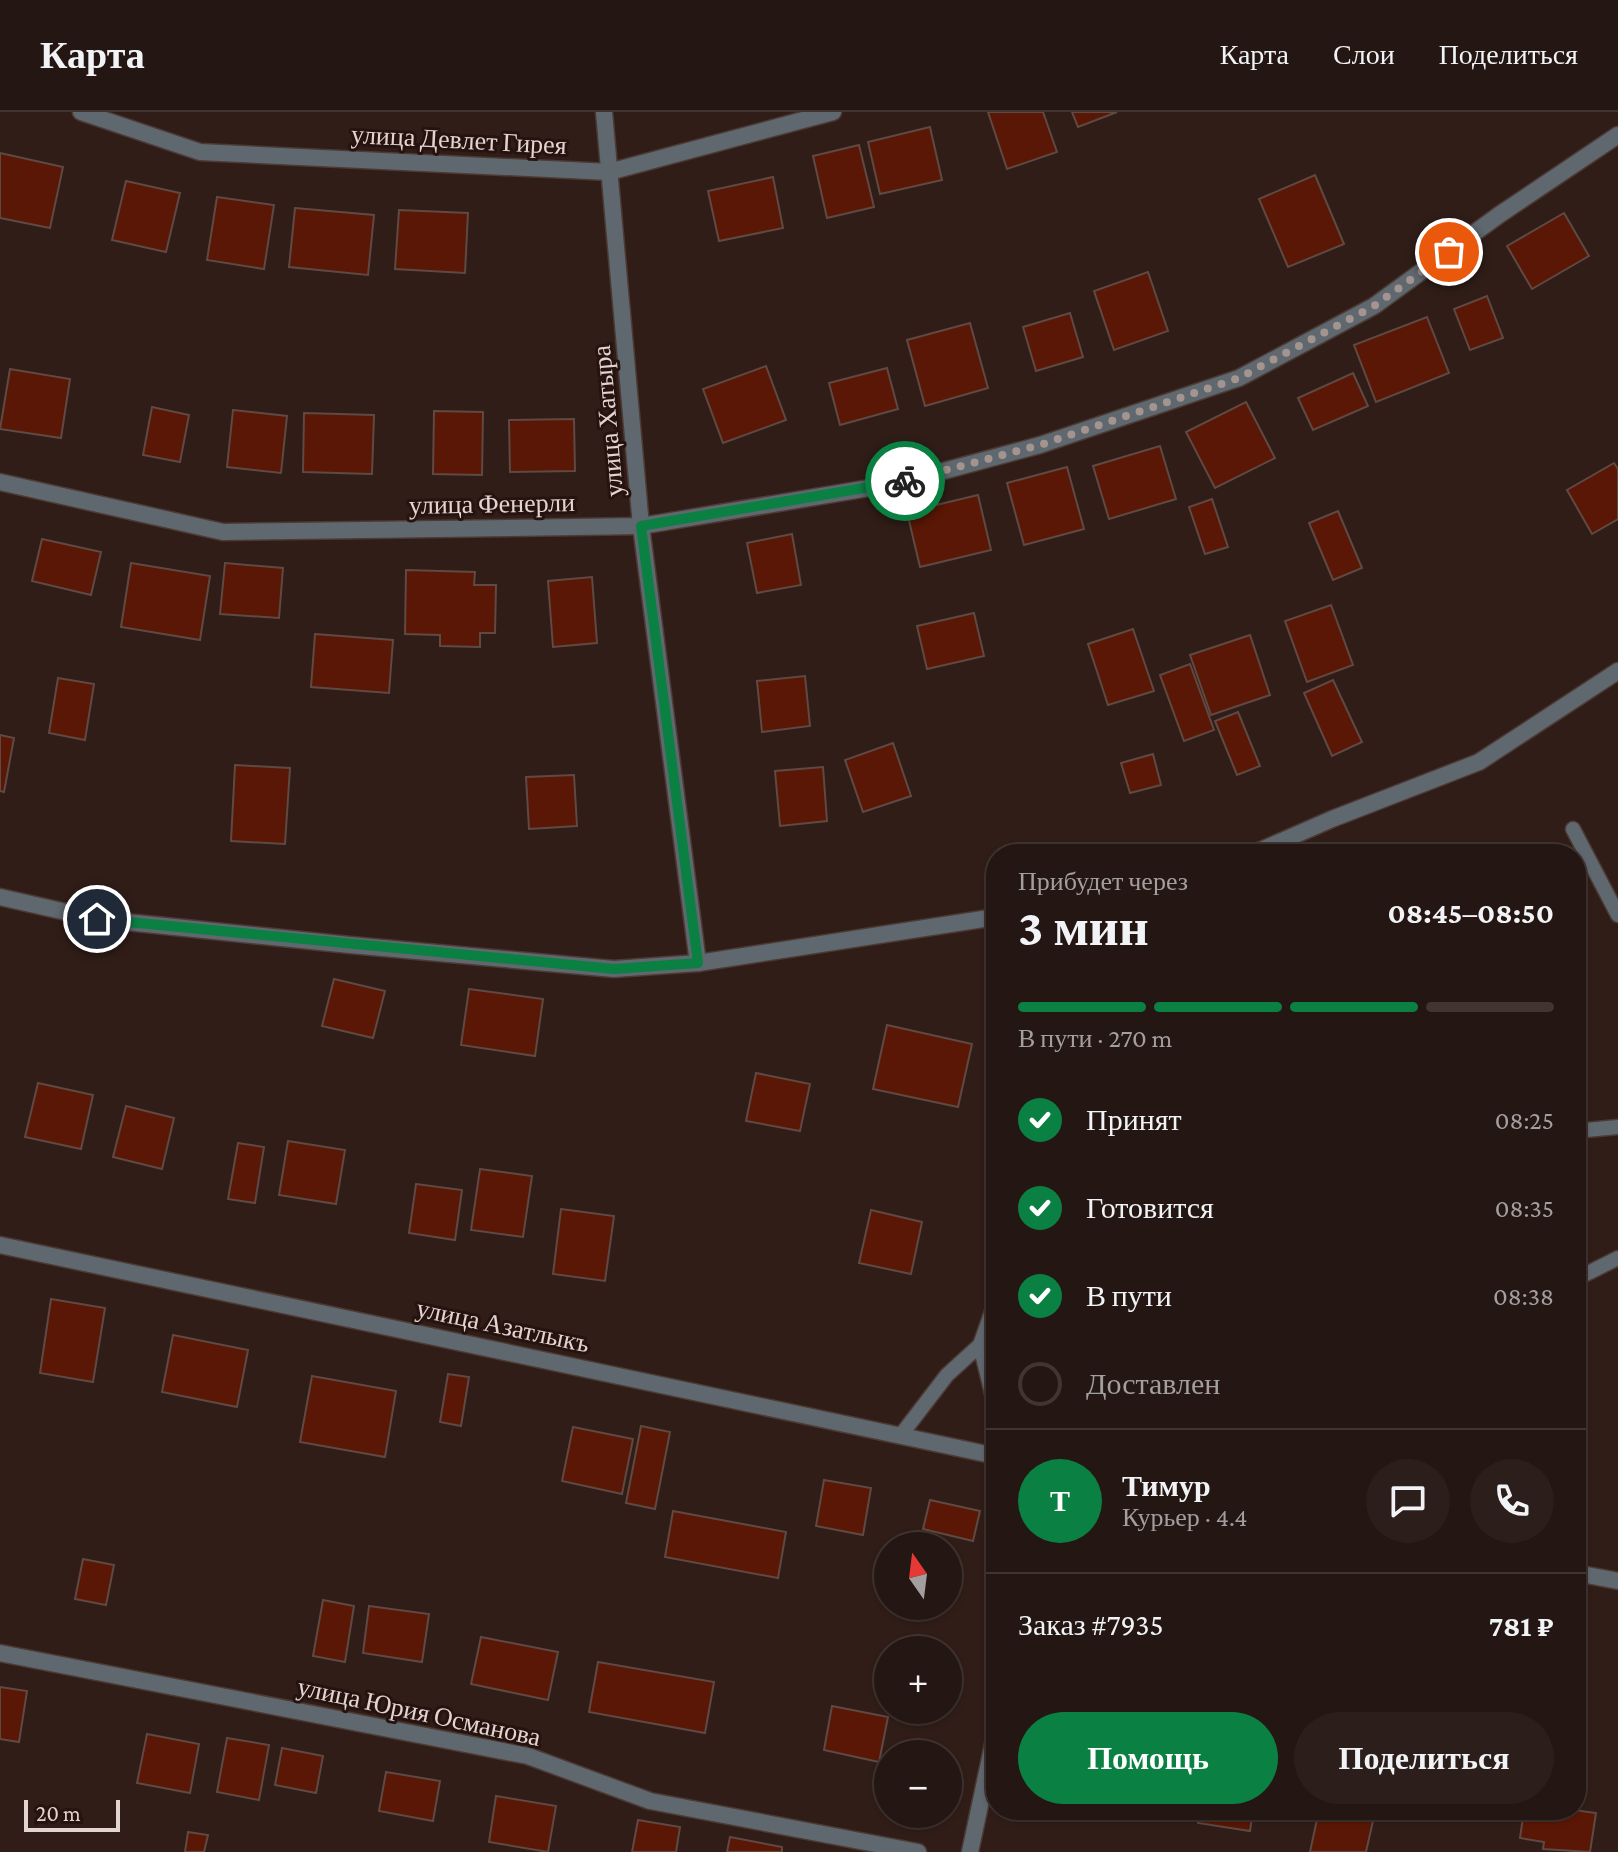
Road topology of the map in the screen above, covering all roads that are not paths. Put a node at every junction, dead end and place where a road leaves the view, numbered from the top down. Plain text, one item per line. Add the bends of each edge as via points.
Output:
1 (81, 112) edge
2 (604, 112) edge
3 (833, 112) edge
4 (1618, 135) edge
5 (609, 172) junction
6 (0, 482) edge
7 (641, 526) junction
8 (1618, 671) edge
9 (1573, 829) dead end
10 (1275, 844) edge
11 (1581, 844) edge
12 (1586, 854) edge
13 (0, 897) edge
14 (1618, 915) edge
15 (986, 919) edge
16 (698, 963) junction
17 (1618, 1127) edge
18 (1586, 1130) edge
19 (0, 1245) edge
20 (1618, 1258) edge
21 (1586, 1274) edge
22 (986, 1328) edge
23 (980, 1345) junction
24 (986, 1369) edge
25 (901, 1435) junction
26 (986, 1454) edge
27 (1586, 1575) edge
28 (1618, 1581) edge
29 (0, 1653) edge
30 (986, 1777) edge
31 (918, 1852) edge
32 (970, 1852) edge

1 - 5 street, улица Девлет Гирея via 200,152
2 - 5 street, улица Хатыра
3 - 5 street, улица Девлет Гирея
4 - 7 street, улица Фенерли via 1374,306 1239,378 1040,445 899,483
5 - 7 street, улица Хатыра
6 - 7 street, улица Фенерли via 223,532
7 - 16 street, улица Хатыра
8 - 10 street via 1479,762
9 - 11 lane
12 - 14 lane
13 - 16 street via 97,919 350,945 614,969
15 - 16 street
17 - 18 lane
19 - 25 street, улица Азатлыкъ
20 - 21 lane
22 - 23 lane
23 - 24 lane
23 - 25 lane via 947,1375
25 - 26 street, улица Азатлыкъ
27 - 28 street
29 - 31 street, улица Юрия Османова via 528,1756 650,1801
30 - 32 street

